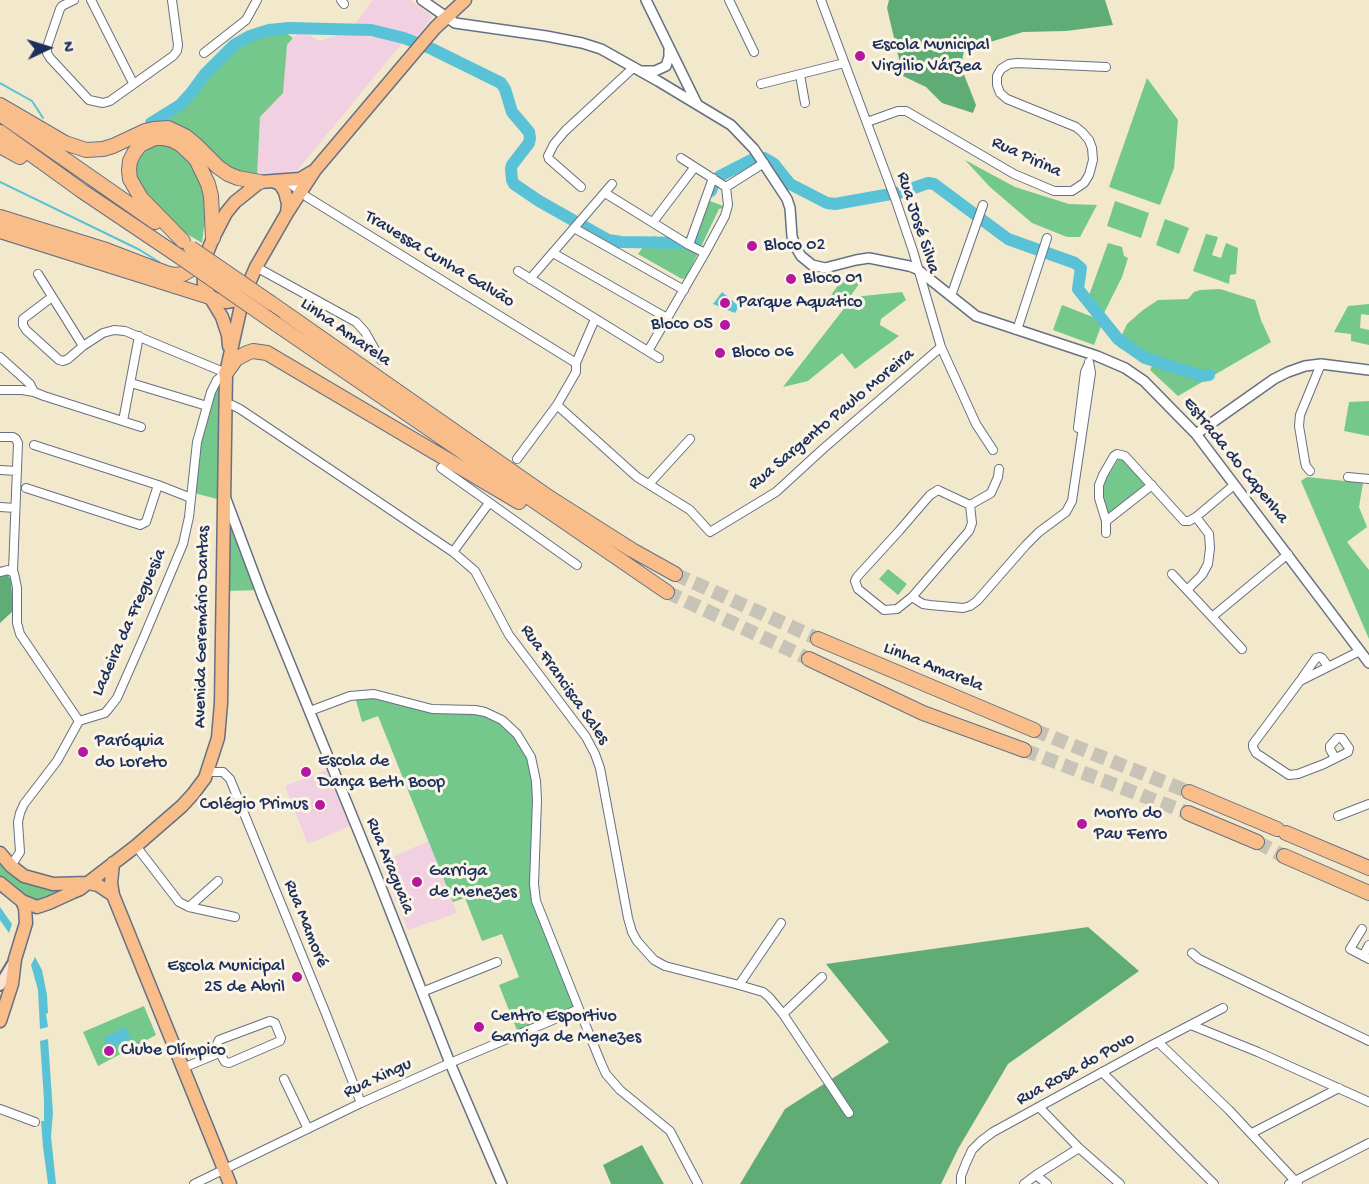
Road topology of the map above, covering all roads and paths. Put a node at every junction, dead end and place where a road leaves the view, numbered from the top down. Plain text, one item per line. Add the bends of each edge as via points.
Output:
1 (74, 0) edge
2 (91, 0) edge
3 (172, 0) edge
4 (257, 0) edge
5 (422, 0) edge
6 (465, 0) edge
7 (646, 0) edge
8 (729, 0) edge
9 (821, 0) edge
10 (446, 18) junction
11 (669, 49) junction
12 (754, 52) dead end
13 (204, 54) dead end
14 (844, 63) junction
15 (1106, 67) dead end
16 (638, 69) junction
17 (800, 75) junction
18 (133, 83) junction
19 (762, 84) dead end
20 (805, 103) dead end
21 (697, 104) junction
22 (0, 105) edge
23 (0, 114) edge
24 (867, 122) junction
25 (0, 132) edge
26 (0, 146) edge
27 (681, 158) dead end
28 (764, 163) junction
29 (694, 168) junction
30 (315, 170) junction
31 (281, 181) junction
32 (260, 182) junction
33 (719, 182) junction
34 (612, 184) dead end
35 (581, 187) dead end
36 (82, 191) junction
37 (301, 192) junction
38 (605, 193) junction
39 (983, 205) dead end
40 (287, 213) junction
41 (0, 216) edge
42 (653, 222) junction
43 (574, 228) junction
44 (0, 231) edge
45 (213, 238) junction
46 (1047, 238) dead end
47 (689, 245) junction
48 (185, 249) junction
49 (553, 253) junction
50 (705, 253) junction
51 (203, 263) junction
52 (256, 267) junction
53 (917, 269) junction
54 (518, 271) dead end
55 (38, 274) dead end
56 (530, 279) junction
57 (684, 290) junction
58 (951, 296) junction
59 (52, 297) junction
60 (210, 297) junction
61 (243, 297) junction
62 (667, 318) junction
63 (595, 319) junction
64 (1017, 330) junction
65 (140, 336) junction
66 (83, 346) junction
67 (941, 347) junction
68 (648, 351) junction
69 (230, 353) junction
70 (0, 357) edge
71 (659, 357) dead end
72 (1090, 358) junction
73 (381, 360) dead end
74 (576, 363) junction
75 (1321, 364) junction
76 (1369, 370) edge
77 (225, 373) junction
78 (130, 383) junction
79 (0, 390) edge
80 (34, 392) junction
81 (225, 403) junction
82 (556, 405) junction
83 (207, 406) junction
84 (123, 421) junction
85 (141, 427) dead end
86 (1196, 434) junction
87 (0, 436) edge
88 (690, 439) dead end
89 (34, 445) dead end
90 (993, 450) dead end
91 (517, 459) dead end
92 (441, 468) dead end
93 (999, 469) dead end
94 (0, 470) edge
95 (17, 471) junction
96 (1310, 471) dead end
97 (1348, 477) dead end
98 (1369, 479) edge
99 (649, 484) junction
100 (158, 485) junction
101 (1152, 485) junction
102 (1234, 485) junction
103 (26, 488) dead end
104 (191, 498) junction
105 (489, 503) junction
106 (970, 505) junction
107 (0, 507) edge
108 (15, 508) junction
109 (1196, 517) junction
110 (1106, 520) junction
111 (229, 524) junction
112 (573, 529) junction
113 (1106, 533) dead end
114 (453, 552) junction
115 (1288, 554) junction
116 (577, 565) dead end
117 (13, 571) junction
118 (0, 572) edge
119 (675, 574) tunnel mouth
120 (1172, 574) dead end
121 (1187, 590) junction
122 (667, 592) tunnel mouth
123 (912, 597) junction
124 (1212, 617) junction
125 (818, 639) tunnel mouth
126 (1242, 649) dead end
127 (1360, 651) junction
128 (809, 659) tunnel mouth
129 (1369, 663) edge
130 (1328, 666) junction
131 (1300, 681) junction
132 (309, 711) junction
133 (79, 721) junction
134 (1034, 730) tunnel mouth
135 (1024, 750) tunnel mouth
136 (1335, 758) dead end
137 (208, 771) junction
138 (1189, 792) tunnel mouth
139 (1369, 804) edge
140 (1188, 813) tunnel mouth
141 (1338, 816) dead end
142 (1257, 842) tunnel mouth
143 (136, 846) junction
144 (0, 853) edge
145 (1284, 856) tunnel mouth
146 (113, 863) junction
147 (11, 866) junction
148 (1369, 868) edge
149 (218, 881) dead end
150 (0, 883) edge
151 (88, 883) junction
152 (1369, 893) edge
153 (113, 895) junction
154 (22, 901) junction
155 (189, 907) junction
156 (235, 917) dead end
157 (781, 923) dead end
158 (1362, 929) dead end
159 (1369, 945) edge
160 (1192, 953) dead end
161 (1366, 958) edge
162 (15, 962) junction
163 (497, 962) dead end
164 (822, 977) dead end
165 (0, 985) edge
166 (739, 985) junction
167 (422, 992) junction
168 (1223, 1008) dead end
169 (579, 1009) junction
170 (783, 1014) junction
171 (0, 1021) edge
172 (1191, 1025) junction
173 (1369, 1041) edge
174 (1158, 1042) junction
175 (219, 1053) junction
176 (450, 1063) junction
177 (183, 1068) junction
178 (1102, 1072) junction
179 (284, 1079) dead end
180 (1339, 1088) junction
181 (1369, 1102) edge
182 (361, 1103) junction
183 (1039, 1107) junction
184 (0, 1109) edge
185 (849, 1113) dead end
186 (35, 1122) dead end
187 (308, 1129) junction
188 (1252, 1133) junction
189 (1369, 1143) edge
190 (1079, 1148) junction
191 (224, 1170) junction
192 (1036, 1175) junction
193 (961, 1180) edge
194 (1294, 1183) edge
195 (194, 1184) edge
196 (230, 1184) edge
197 (502, 1184) edge
198 (698, 1184) edge
199 (1024, 1184) edge
200 (1047, 1184) edge
201 (1120, 1184) edge
202 (1214, 1184) edge

1 - 18 street via 60,9 47,47 50,58 89,100 110,101
2 - 18 street
3 - 18 street via 177,51
4 - 13 street via 246,20
5 - 10 street, Estrada do Capenha
6 - 10 main road, Avenida Geremário Dantas
7 - 11 street
8 - 12 street
9 - 14 street, Rua José Silva
10 - 16 street, Estrada do Capenha via 467,26 582,43
10 - 30 main road, Avenida Geremário Dantas
11 - 16 street via 666,66 656,71
11 - 21 street
14 - 17 street
14 - 24 street, Rua José Silva
15 - 24 street, Rua Pirina via 1017,63 1001,69 997,76 1000,93 1007,99 1076,127 1089,140 1093,160 1089,175 1072,191 1054,191 1014,174 906,111
16 - 21 street, Estrada do Capenha
16 - 35 street via 565,131 548,156
17 - 19 street
17 - 20 street
21 - 28 street, Estrada do Capenha via 731,126
22 - 32 highway via 65,143 86,150 103,149 145,131 168,128 185,136 228,174
23 - 48 highway, Linha Amarela
24 - 53 street, Rua José Silva
25 - 36 highway, Linha Amarela
26 - 36 highway
27 - 29 street
28 - 33 street
28 - 53 street, Estrada do Capenha via 787,199 795,246 812,265 825,268 869,258
29 - 33 street
29 - 42 street
30 - 31 main road, Avenida Geremário Dantas via 300,179
30 - 37 main road, Avenida Geremário Dantas
31 - 32 main road, Avenida Geremário Dantas
31 - 37 street, Travessa Cunha Galvão
31 - 40 main road
32 - 45 main road via 235,202
33 - 47 street
33 - 50 street via 728,206
34 - 38 street
36 - 48 highway, Linha Amarela
37 - 40 main road, Avenida Geremário Dantas
37 - 74 street, Travessa Cunha Galvão
38 - 42 street
38 - 43 street
39 - 58 street
40 - 52 main road, Avenida Geremário Dantas
41 - 51 highway via 174,275
42 - 47 street
43 - 49 street
43 - 57 street
44 - 60 highway
45 - 48 highway via 211,196 196,159 171,140 155,138 140,145 134,153 130,179 141,198
45 - 51 main road
46 - 64 street
47 - 50 street
48 - 112 highway, Linha Amarela, bridge via 276,324
48 - 119 highway, Linha Amarela, bridge via 271,303 550,498
49 - 56 street
49 - 62 street
50 - 57 street
51 - 60 main road, Avenida Geremário Dantas via 204,285
52 - 61 main road, Avenida Geremário Dantas
52 - 73 street via 356,322
53 - 58 street, Estrada do Capenha
53 - 67 street, Rua José Silva
54 - 56 street
55 - 59 street
56 - 63 street
57 - 62 street
58 - 64 street, Estrada do Capenha via 976,316
59 - 66 street
59 - 66 street via 23,319 26,330 59,360 68,359
60 - 61 main road via 226,302
60 - 69 main road, Avenida Geremário Dantas via 225,325
61 - 69 main road, Avenida Geremário Dantas
62 - 68 street
63 - 68 street
63 - 74 street
64 - 72 street, Estrada do Capenha
65 - 66 street via 114,330
65 - 77 street
65 - 78 street
67 - 90 street, Rua José Silva via 976,424
67 - 99 street, Rua Sargento Paulo Moreira via 776,492 710,532 690,510
68 - 71 street
69 - 77 main road, Avenida Geremário Dantas
70 - 80 street
72 - 86 street, Estrada do Capenha via 1125,368 1144,381
72 - 123 street via 1091,373 1066,512 1039,532 970,606 930,605
74 - 82 street via 576,372
75 - 76 street
75 - 86 street via 1274,379
75 - 96 street via 1300,415 1305,462
77 - 81 main road, Avenida Geremário Dantas
77 - 83 street, Ladeira da Freguesia via 217,380
77 - 112 highway via 246,353 267,352 518,502
78 - 83 street
78 - 84 street
79 - 80 street
80 - 84 street
81 - 111 main road, Avenida Geremário Dantas via 224,491
81 - 114 street, Rua Francisca Sales via 269,428
82 - 91 street
82 - 99 street
83 - 104 street, Ladeira da Freguesia via 197,442
84 - 85 street
86 - 102 street, Estrada do Capenha
87 - 95 street via 13,437 18,443
88 - 99 street
89 - 100 street
92 - 105 street
93 - 106 street via 991,494
94 - 95 street
95 - 108 street
97 - 98 street
100 - 103 street, Ladeira da Freguesia via 146,522 140,525
100 - 104 street
101 - 109 street via 1184,521
101 - 110 street
101 - 110 street via 1125,456 1114,456 1099,485
102 - 109 street
102 - 115 street, Estrada do Capenha
104 - 133 street, Ladeira da Freguesia via 183,544 117,698 105,713
105 - 114 street
105 - 116 street
106 - 123 street via 969,531
106 - 123 street via 941,491 934,492 855,581 858,589 884,610 897,609
107 - 108 street
108 - 117 street
109 - 121 street via 1209,534 1210,548 1202,575
110 - 113 street
111 - 132 street, Rua Araguaia
111 - 137 main road, Avenida Geremário Dantas via 221,703 218,738
112 - 122 highway, Linha Amarela
114 - 166 street, Rua Francisca Sales via 475,571 509,635 595,754 628,918 637,941 665,966
115 - 124 street
115 - 127 street, Estrada do Capenha
117 - 118 street
117 - 133 street via 20,634
120 - 121 street
121 - 124 street
124 - 126 street
125 - 134 highway, Linha Amarela
127 - 129 street, Estrada do Capenha
127 - 130 street
128 - 135 highway via 923,712
130 - 131 street
130 - 131 street via 1322,658 1316,658
131 - 136 street via 1253,747 1289,775
132 - 167 street, Rua Araguaia
132 - 169 street via 350,696 374,694 432,709 485,712 518,734 531,757 536,781 536,901
133 - 147 street via 57,761 24,804 18,822 20,852
137 - 143 main road, Avenida Geremário Dantas via 193,794
137 - 182 street, Rua Mamoré via 223,772 230,779
138 - 148 highway
139 - 141 street
140 - 142 highway
143 - 146 main road, Avenida Geremário Dantas
143 - 155 street via 179,902
144 - 147 main road
145 - 152 highway
146 - 151 main road, Avenida Geremário Dantas
146 - 153 main road
147 - 151 main road via 24,876 43,882
149 - 155 street
150 - 154 main road
151 - 153 main road
151 - 154 main road, Avenida Geremário Dantas via 40,906
153 - 177 main road
154 - 162 main road via 26,922
155 - 156 street
157 - 166 street
158 - 161 street via 1350,950
159 - 161 street
160 - 173 street via 1199,960
162 - 165 main road
162 - 171 main road
163 - 167 street
164 - 170 street
166 - 170 street, Rua Francisca Sales via 763,992
167 - 176 street, Rua Araguaia
168 - 172 street, Rua Rosa do Povo
169 - 176 street, Rua Xingu
169 - 198 street via 606,1074 670,1131
170 - 185 street, Rua Francisca Sales
172 - 174 street, Rua Rosa do Povo
172 - 180 street
174 - 178 street, Rua Rosa do Povo
174 - 188 street
175 - 175 street via 219,1040 270,1021 275,1023 281,1038 229,1063
175 - 177 street
176 - 182 street, Rua Xingu
176 - 197 street, Rua Araguaia
177 - 191 main road
178 - 183 street, Rua Rosa do Povo
178 - 202 street
179 - 187 street
180 - 181 street
180 - 188 street
182 - 187 street, Rua Xingu
183 - 190 street
183 - 193 street, Rua Rosa do Povo via 981,1141 972,1150
184 - 186 street
187 - 191 street, Rua Xingu
188 - 194 street
189 - 194 street
190 - 192 street
190 - 201 street
191 - 195 street, Rua Xingu
191 - 196 main road
192 - 199 street
192 - 200 street

